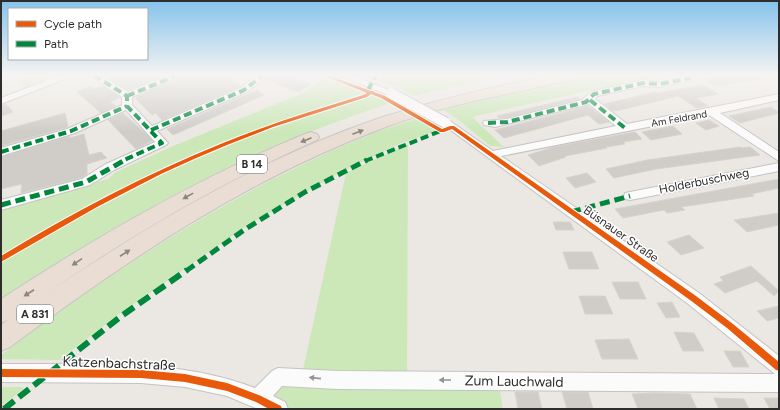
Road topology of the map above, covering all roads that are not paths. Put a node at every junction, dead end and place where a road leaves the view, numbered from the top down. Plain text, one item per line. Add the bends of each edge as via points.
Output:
1 (19, 94) edge
2 (118, 94) edge
3 (140, 94) edge
4 (234, 94) edge
5 (393, 94) edge
6 (441, 94) edge
7 (487, 94) edge
8 (594, 94) edge
9 (779, 97) edge
10 (590, 100) junction
11 (1, 101) edge
12 (127, 101) junction
13 (711, 112) junction
14 (488, 123) dead end
15 (625, 128) junction
16 (151, 130) junction
17 (1, 152) edge
18 (493, 155) junction
19 (779, 157) edge
20 (779, 167) edge
21 (630, 196) dead end
22 (1, 205) edge
23 (63, 283) junction
24 (1, 312) edge
25 (1, 339) edge
26 (779, 367) edge
27 (1, 373) edge
28 (779, 383) edge
29 (258, 399) junction
30 (278, 409) edge

1 - 11 street
2 - 12 street
3 - 12 street
4 - 16 street
5 - 18 street, Büsnauer Straße, bridge via 446,123
6 -> 23 highway, B 14 via 372,114 307,139 193,193 140,223
23 -> 7 highway, B 14 via 136,246 211,201 329,144 381,123 438,105
8 - 10 street
9 - 13 street, Am Feldrand
10 - 14 street via 507,122
10 - 15 street
12 - 16 street
12 - 17 street via 71,132
13 - 15 street, Am Feldrand
13 - 19 street
15 - 18 street, Am Feldrand
16 - 22 street via 162,143 110,167 86,182
18 - 26 street, Büsnauer Straße via 699,302
20 - 21 street, Holderbuschweg
23 -> 24 highway, A 831
23 - 25 highway, A 831
27 - 29 street, Katzenbachstraße via 141,374 185,378 227,387
28 -> 29 street, Zum Lauchwald via 338,380 278,376
29 - 30 street, Katzenbachstraße

